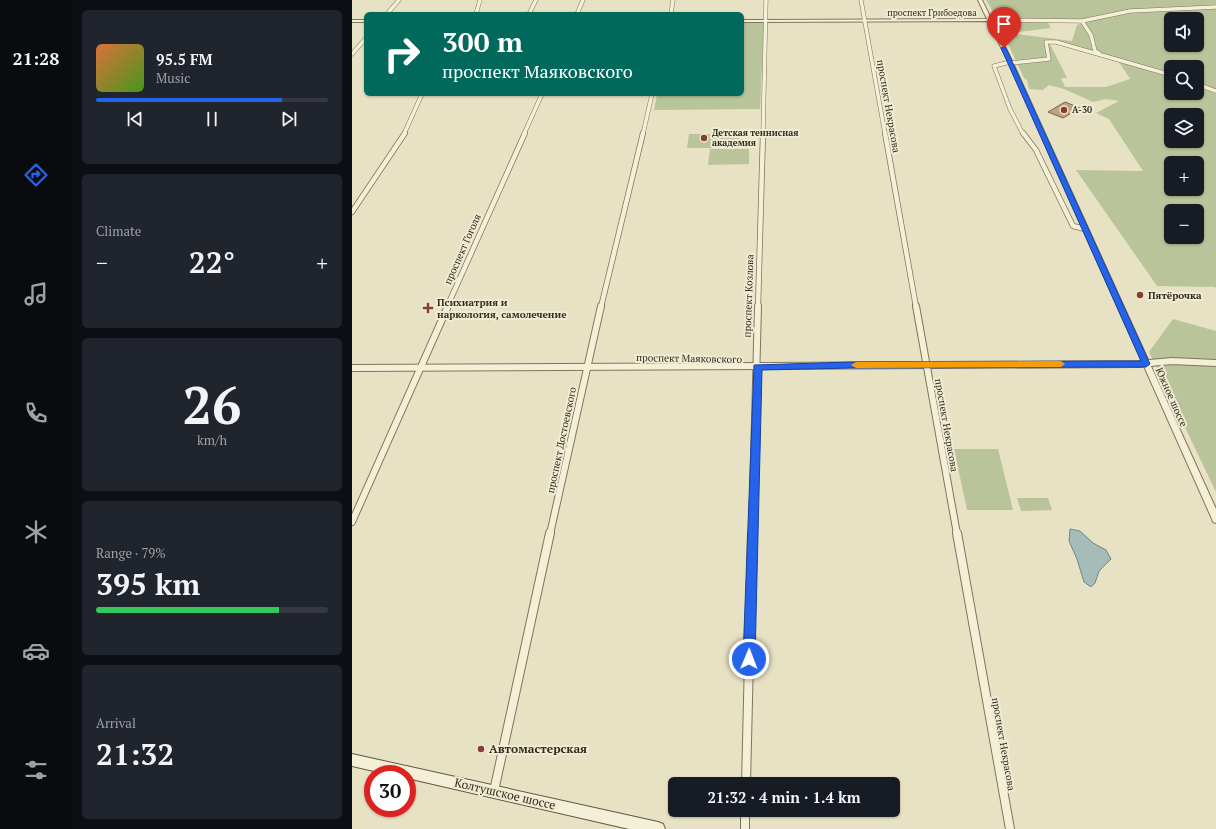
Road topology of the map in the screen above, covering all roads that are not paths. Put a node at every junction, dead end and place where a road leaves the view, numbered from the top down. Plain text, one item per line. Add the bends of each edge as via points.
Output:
1 (399, 0) edge
2 (480, 0) edge
3 (536, 0) edge
4 (583, 0) edge
5 (673, 0) edge
6 (766, 0) edge
7 (860, 0) edge
8 (980, 0) edge
9 (1216, 7) edge
10 (389, 12) edge
11 (477, 12) edge
12 (530, 12) edge
13 (578, 12) edge
14 (671, 12) edge
15 (990, 20) junction
16 (352, 21) edge
17 (364, 21) edge
18 (744, 21) edge
19 (767, 21) junction
20 (864, 21) junction
21 (1082, 21) junction
22 (364, 40) edge
23 (352, 54) edge
24 (1100, 54) junction
25 (1011, 63) junction
26 (1164, 73) edge
27 (1204, 86) edge
28 (1216, 90) edge
29 (421, 96) edge
30 (541, 96) edge
31 (652, 96) edge
32 (352, 212) edge
33 (1085, 229) junction
34 (1216, 363) edge
35 (1146, 364) junction
36 (927, 365) junction
37 (587, 366) junction
38 (758, 367) junction
39 (352, 368) edge
40 (421, 368) junction
41 (1216, 519) edge
42 (352, 522) edge
43 (352, 760) edge
44 (746, 777) edge
45 (494, 791) junction
46 (745, 817) edge
47 (658, 829) edge
48 (745, 829) edge
49 (1010, 829) edge

1 - 10 street
2 - 11 street
3 - 12 street
4 - 13 street
5 - 14 street
6 - 19 street, проспект Козлова
7 - 20 street, проспект Некрасова
8 - 15 street, Южное шоссе
9 - 21 street, проспект Грибоедова via 1130,11
15 - 20 street, проспект Грибоедова
15 - 21 street, проспект Грибоедова
15 - 25 street, Южное шоссе
16 - 17 street
18 - 19 street, проспект Грибоедова
19 - 20 street, проспект Грибоедова
19 - 38 street, проспект Козлова
20 - 36 street, проспект Некрасова
21 - 24 street via 1093,38 1095,51
22 - 23 street
24 - 25 street via 1056,42 1046,42 1050,59
24 - 26 street
25 - 33 street, Южное шоссе
25 - 33 street via 994,66 1010,109 1025,137 1036,150 1073,226
27 - 28 street
29 - 32 street via 406,131
30 - 40 street, проспект Гоголя
31 - 37 street, проспект Достоевского
33 - 35 street, Южное шоссе
34 - 35 street, проспект Маяковского
35 - 36 street, проспект Маяковского
35 - 41 street, Южное шоссе
36 - 38 street, проспект Маяковского
36 - 49 street, проспект Некрасова
37 - 38 street, проспект Маяковского
37 - 40 street, проспект Маяковского
37 - 45 street, проспект Достоевского
38 - 44 street, проспект Козлова
39 - 40 street, проспект Маяковского
40 - 42 street, проспект Гоголя
43 - 45 main road, Колтушское шоссе
45 - 47 main road, Колтушское шоссе
46 - 48 street

